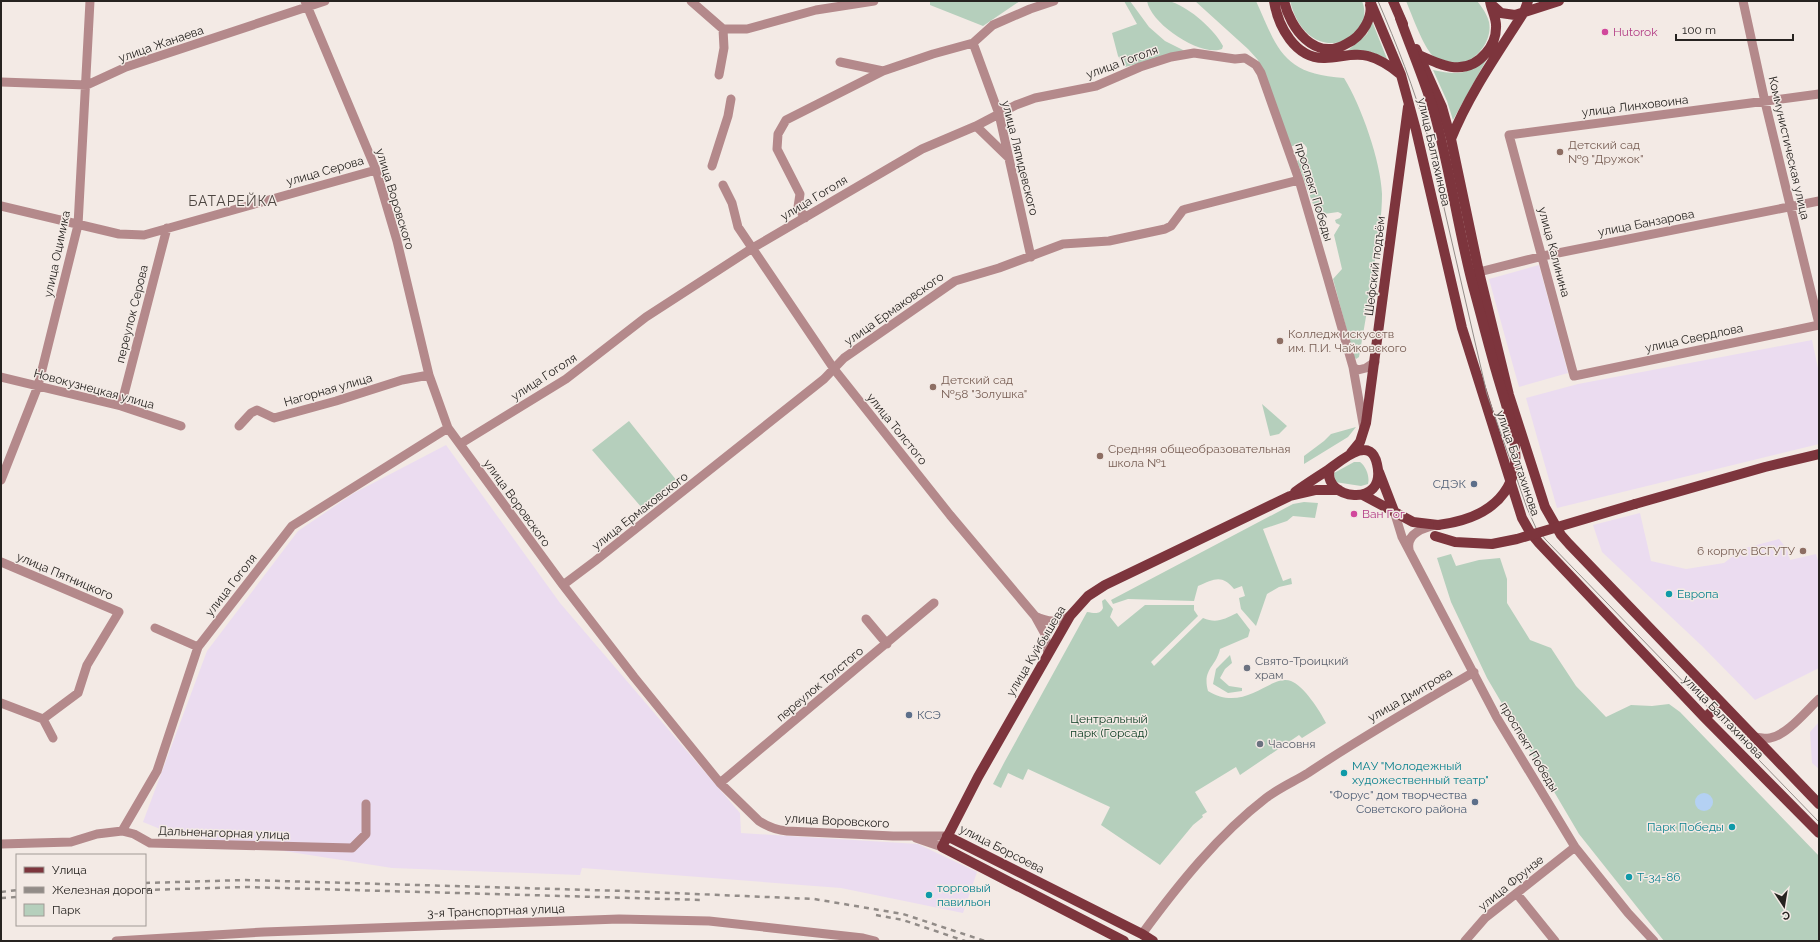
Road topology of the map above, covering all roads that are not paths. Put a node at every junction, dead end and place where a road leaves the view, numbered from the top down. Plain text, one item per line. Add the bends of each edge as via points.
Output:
1 (90, 1) edge
2 (325, 1) edge
3 (691, 1) edge
4 (874, 1) edge
5 (1054, 1) edge
6 (1284, 1) edge
7 (1369, 1) edge
8 (1393, 1) edge
9 (1528, 1) edge
10 (1559, 1) edge
11 (1743, 1) edge
12 (1489, 2) edge
13 (306, 4) edge
14 (1273, 4) edge
15 (1524, 12) junction
16 (1400, 18) junction
17 (724, 30) junction
18 (973, 43) junction
19 (1419, 55) junction
20 (1218, 57) joint
21 (840, 62) dead end
22 (883, 71) junction
23 (719, 75) dead end
24 (1401, 75) junction
25 (1, 82) edge
26 (87, 85) junction
27 (1819, 94) edge
28 (731, 99) dead end
29 (1409, 101) junction
30 (1765, 102) junction
31 (999, 114) junction
32 (976, 126) junction
33 (1509, 135) joint
34 (1451, 139) junction
35 (1009, 158) junction
36 (712, 166) dead end
37 (376, 170) junction
38 (1299, 180) junction
39 (723, 185) dead end
40 (1819, 201) edge
41 (1, 206) edge
42 (1790, 207) junction
43 (805, 218) junction
44 (78, 225) junction
45 (167, 228) junction
46 (751, 248) junction
47 (1543, 256) junction
48 (1031, 257) junction
49 (1479, 272) junction
50 (1819, 324) edge
51 (1375, 362) junction
52 (1353, 367) junction
53 (834, 369) junction
54 (429, 374) junction
55 (1574, 376) joint
56 (1, 377) edge
57 (38, 386) junction
58 (121, 406) junction
59 (181, 426) dead end
60 (240, 426) dead end
61 (448, 428) junction
62 (1364, 431) junction
63 (460, 444) junction
64 (1351, 453) junction
65 (1819, 454) edge
66 (1330, 469) junction
67 (1378, 470) junction
68 (1, 480) edge
69 (1339, 490) junction
70 (1362, 495) junction
71 (1290, 496) junction
72 (1394, 511) junction
73 (1412, 522) junction
74 (1438, 524) junction
75 (1425, 533) junction
76 (1408, 549) junction
77 (1, 562) edge
78 (563, 585) junction
79 (934, 603) dead end
80 (1035, 616) junction
81 (1070, 616) junction
82 (866, 619) dead end
83 (156, 628) dead end
84 (887, 644) junction
85 (198, 647) junction
86 (1048, 654) junction
87 (1474, 672) junction
88 (1819, 699) edge
89 (1, 703) edge
90 (1720, 703) junction
91 (1705, 718) junction
92 (43, 719) junction
93 (1754, 737) junction
94 (53, 738) dead end
95 (720, 783) junction
96 (366, 804) dead end
97 (1819, 804) edge
98 (122, 831) junction
99 (1819, 833) edge
100 (909, 836) junction
101 (947, 836) junction
102 (1, 844) edge
103 (942, 847) junction
104 (1575, 847) junction
105 (1517, 894) junction
106 (1142, 934) junction
107 (116, 941) edge
108 (875, 941) edge
109 (1124, 941) edge
110 (1153, 941) edge
111 (1465, 941) edge
112 (1555, 941) edge
113 (1654, 941) edge

1 - 26 street, улица Оцимика
2 - 13 street, улица Жанаева
3 - 17 street
4 - 17 street via 816,10 747,29
5 - 18 street via 993,25
6 - 7 main road via 1301,37 1313,45 1327,49 1344,46 1358,36 1370,15
7 - 24 main road, улица Балтахинова
8 - 16 main road, улица Балтахинова
9 - 15 main road
10 - 15 main road
11 - 30 street, Коммунистическая улица
12 - 15 main road via 1498,11 1506,14
12 - 19 main road via 1496,22 1496,35 1478,61 1463,67 1449,67
13 - 26 street, улица Жанаева via 126,68
13 - 37 street, улица Воровского
14 - 24 main road via 1287,36 1308,55 1324,58 1367,55 1382,61
15 - 34 main road via 1470,99
16 - 19 main road, улица Балтахинова
16 - 74 main road, улица Куйбышева, bridge via 1434,112 1473,284 1512,430 1515,455 1512,477 1497,502 1469,519
17 - 23 street
18 - 22 street
18 - 31 street, улица Ляпидевского
19 - 34 main road, улица Балтахинова via 1442,107
20 - 31 street, улица Гоголя via 1194,53 1171,57 1096,86 1035,98
20 - 38 street, проспект Победы via 1245,58 1256,65 1277,114
21 - 22 street
22 - 43 street via 786,120 778,134 777,149 800,194 798,207
24 - 29 main road, улица Балтахинова
25 - 26 street, улица Жанаева
26 - 44 street, улица Оцимика
27 - 30 street, улица Линховоина
28 - 36 street
29 - 51 main road, Шефский подъём
29 - 91 main road, улица Балтахинова via 1462,328 1522,518 1539,543
30 - 33 street, улица Линховоина
30 - 42 street, Коммунистическая улица
31 - 32 street, улица Гоголя
31 - 35 street, улица Ляпидевского
32 - 35 street
32 - 43 street, улица Гоголя via 922,149
33 - 47 street, улица Калинина
34 - 49 main road, улица Балтахинова
35 - 48 street, улица Ляпидевского
37 - 45 street, улица Серова
37 - 54 street, улица Воровского via 397,241
38 - 48 street, улица Ермаковского via 1183,210 1168,228 1110,242 1064,244
38 - 52 street, проспект Победы
39 - 46 street, улица Толстого via 732,203 738,227
40 - 42 street, улица Банзарова
41 - 44 street, улица Серова
42 - 47 street, улица Банзарова
42 - 50 street, Коммунистическая улица
43 - 46 street, улица Гоголя
44 - 45 street, улица Серова via 119,234 144,235
44 - 57 street, улица Оцимика
45 - 58 street, переулок Серова
46 - 53 street, улица Толстого
46 - 63 street, улица Гоголя via 646,317 566,379
47 - 49 street, улица Банзарова
47 - 55 street, улица Калинина
48 - 53 street, улица Ермаковского via 955,281 844,358
49 - 90 main road, улица Балтахинова via 1509,395 1552,522 1565,540
50 - 55 street, улица Свердлова
51 - 52 street via 1358,370
51 - 62 main road, Шефский подъём
52 - 62 street, проспект Победы
53 - 78 street, улица Ермаковского
53 - 80 street, улица Толстого via 950,515
54 - 60 street, Нагорная улица via 274,418 257,410
54 - 61 street, улица Воровского
56 - 57 street, Новокузнецкая улица
57 - 58 street, Новокузнецкая улица
57 - 68 street, улица Оцимика
58 - 59 street, Новокузнецкая улица
61 - 63 street, улица Воровского
61 - 85 street, улица Гоголя via 292,526
62 - 64 main road, Шефский подъём via 1360,442
63 - 78 street, улица Воровского
64 - 66 main road, улица Куйбышева
64 - 67 main road via 1363,450 1371,454 1376,459
65 - 75 main road, bridge via 1765,467 1517,539 1492,544 1455,542
66 - 69 main road via 1330,482
66 - 71 main road, улица Куйбышева
67 - 70 main road via 1375,486 1370,492
67 - 72 main road
69 - 70 main road, улица Куйбышева
69 - 71 main road, улица Куйбышева via 1316,490
70 - 72 main road, улица Куйбышева
71 - 81 main road, улица Куйбышева via 1105,585 1088,596
72 - 73 main road, улица Куйбышева
72 - 76 street, проспект Победы
73 - 74 main road, улица Куйбышева
73 - 75 main road
74 - 75 street
75 - 76 street via 1409,541
76 - 87 street, проспект Победы
77 - 92 street, улица Пятницкого via 119,612 87,665 78,693
78 - 95 street, улица Воровского
79 - 84 street, переулок Толстого
80 - 81 street via 1054,622
80 - 86 street, улица Толстого via 1045,634
81 - 86 main road, улица Куйбышева
82 - 84 street
83 - 85 street
84 - 95 street, переулок Толстого
85 - 98 street, улица Гоголя via 156,771
86 - 101 main road, улица Куйбышева
87 - 104 street, проспект Победы via 1497,718
87 - 106 street, улица Дмитрова via 1359,739 1268,797 1244,816 1209,852
88 - 93 street via 1779,735 1769,738
89 - 92 street
90 - 91 main road
90 - 93 main road, улица Балтахинова
91 - 99 main road, улица Балтахинова
92 - 94 street
93 - 97 main road, улица Балтахинова
95 - 100 street, улица Воровского via 759,821 774,829
96 - 98 street, Дальненагорная улица via 366,834 352,848 150,843
98 - 102 street, Дальненагорная улица via 97,834 71,842
100 - 101 street
100 - 103 street
101 - 103 main road, улица Борсоева
101 - 106 main road, улица Борсоева
103 - 109 main road
104 - 105 street, улица Фрунзе
104 - 113 street, проспект Победы
105 - 111 street, улица Фрунзе via 1485,918
105 - 112 street
106 - 110 main road, улица Борсоева
107 - 108 street, 3-я Транспортная улица via 264,932 619,919 709,921

